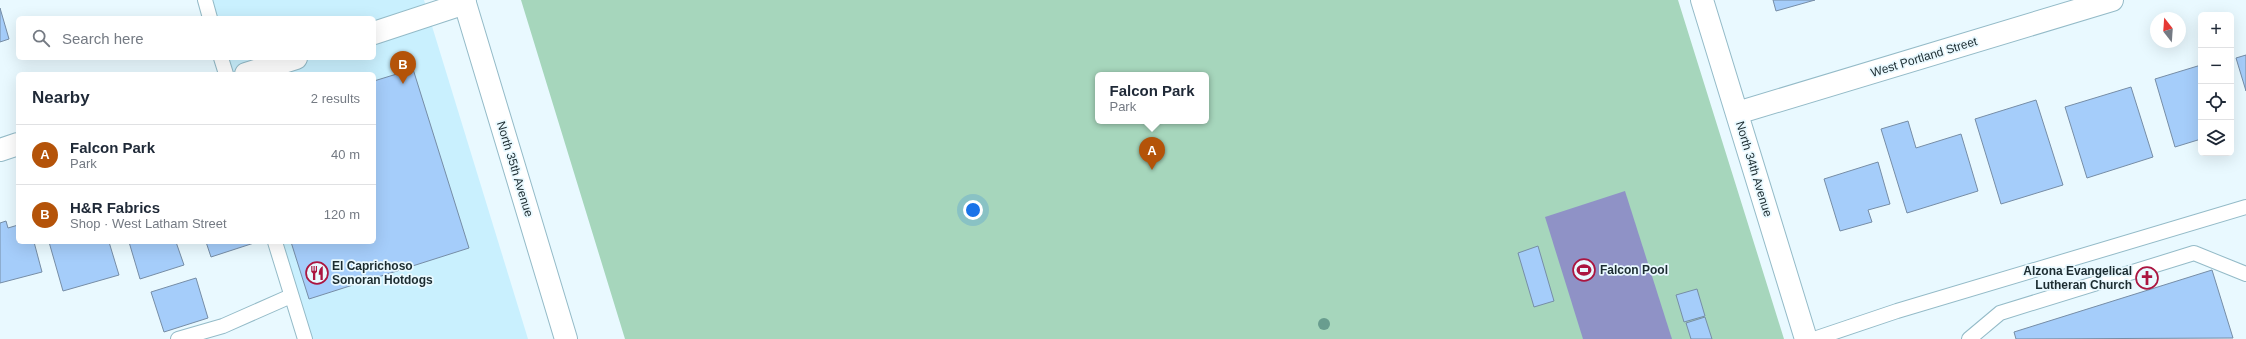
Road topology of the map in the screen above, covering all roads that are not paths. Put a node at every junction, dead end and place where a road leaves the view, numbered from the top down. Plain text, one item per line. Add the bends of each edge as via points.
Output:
1 (205, 0) edge
2 (1702, 0) edge
3 (2112, 0) edge
4 (465, 1) edge
5 (209, 16) edge
6 (376, 32) edge
7 (222, 60) edge
8 (290, 60) edge
9 (225, 72) edge
10 (252, 72) edge
11 (1737, 113) junction
12 (16, 145) edge
13 (0, 150) edge
14 (2246, 207) edge
15 (277, 244) edge
16 (2246, 274) edge
17 (291, 296) junction
18 (178, 339) edge
19 (305, 339) edge
20 (566, 339) edge
21 (1806, 339) edge
22 (1814, 339) edge
23 (1969, 339) edge

1 - 5 lane
2 - 11 street, North 34th Avenue
3 - 11 street, West Portland Street
4 - 6 street
4 - 20 street, North 35th Avenue
7 - 9 lane
8 - 10 street
11 - 21 street, North 34th Avenue
12 - 13 street
14 - 22 lane via 1897,311
15 - 17 lane
16 - 23 lane via 2194,253 2000,313
17 - 18 lane via 222,326
17 - 19 lane

